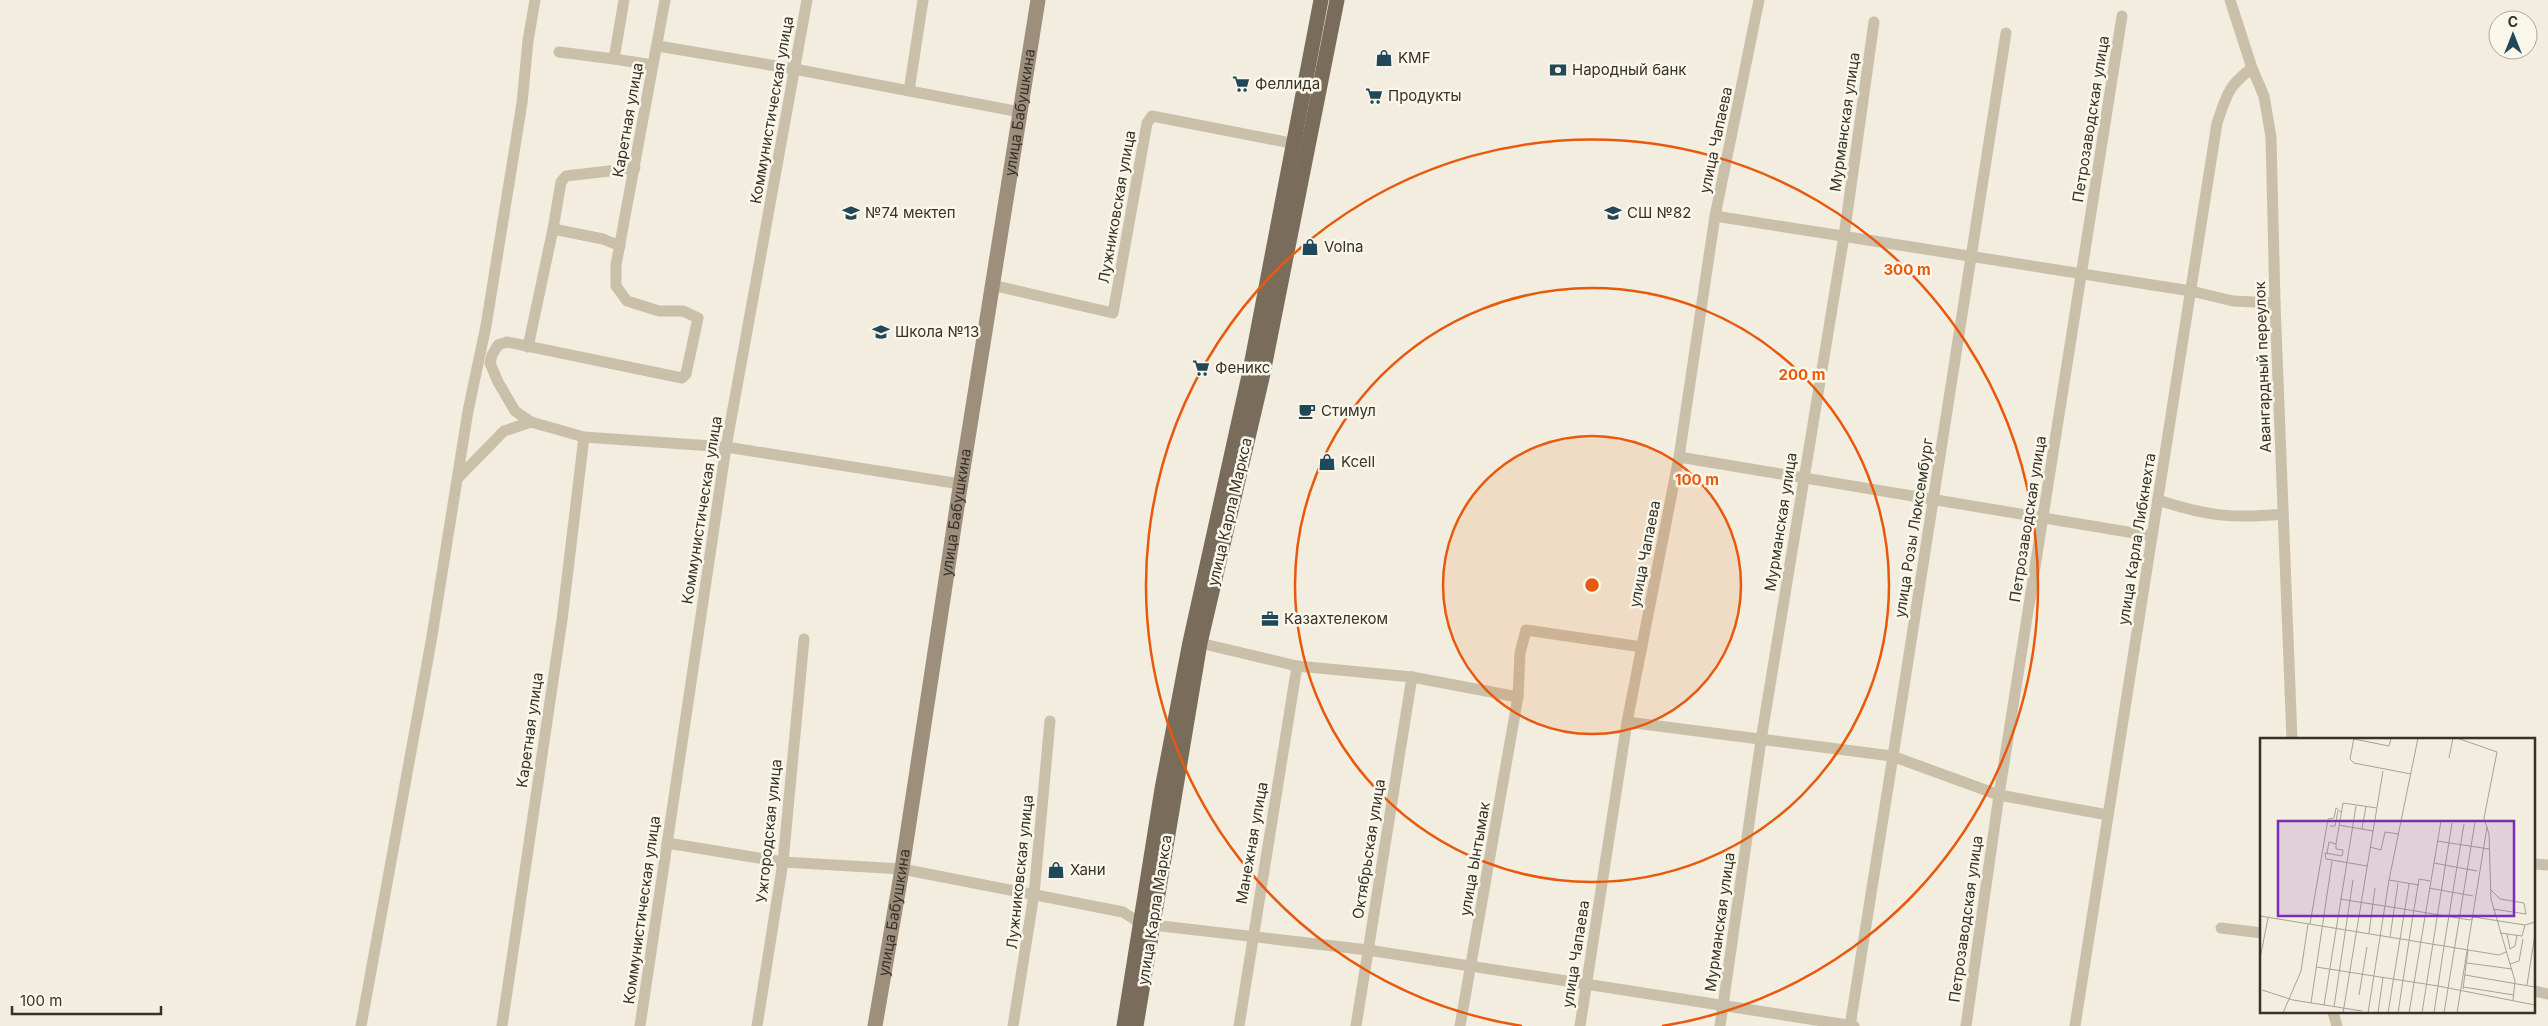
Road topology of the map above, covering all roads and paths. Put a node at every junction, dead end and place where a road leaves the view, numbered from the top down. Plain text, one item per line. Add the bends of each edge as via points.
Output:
1 (535, 0) edge
2 (624, 0) edge
3 (666, 0) edge
4 (807, 0) edge
5 (923, 0) edge
6 (1038, 0) edge
7 (1321, 0) edge
8 (1337, 0) edge
9 (1759, 0) edge
10 (2230, 0) edge
11 (2122, 16) dead end
12 (1874, 22) dead end
13 (2006, 34) dead end
14 (658, 46) junction
15 (559, 52) dead end
16 (614, 59) junction
17 (653, 65) junction
18 (2252, 68) junction
19 (794, 69) junction
20 (909, 91) junction
21 (1020, 112) junction
22 (1292, 143) junction
23 (1308, 146) junction
24 (635, 168) junction
25 (1715, 216) junction
26 (553, 229) junction
27 (1844, 236) junction
28 (620, 246) junction
29 (1973, 256) junction
30 (2082, 274) junction
31 (992, 285) junction
32 (2191, 292) junction
33 (2275, 303) junction
34 (528, 347) junction
35 (487, 354) junction
36 (531, 422) junction
37 (584, 437) junction
38 (726, 447) junction
39 (1680, 457) junction
40 (458, 478) junction
41 (1803, 478) junction
42 (960, 484) junction
43 (1935, 500) junction
44 (2158, 500) junction
45 (2283, 514) junction
46 (2044, 518) junction
47 (2152, 536) junction
48 (804, 639) dead end
49 (1200, 643) junction
50 (1642, 647) junction
51 (1298, 666) junction
52 (1412, 677) junction
53 (1518, 697) junction
54 (1050, 721) dead end
55 (1627, 722) junction
56 (2293, 738) edge
57 (1761, 740) junction
58 (1892, 756) junction
59 (2000, 795) junction
60 (2108, 815) junction
61 (667, 843) junction
62 (782, 862) junction
63 (902, 869) junction
64 (1034, 894) junction
65 (1146, 924) junction
66 (2221, 928) dead end
67 (2260, 933) edge
68 (1252, 938) junction
69 (1368, 950) junction
70 (1471, 967) junction
71 (1586, 984) junction
72 (1724, 1004) junction
73 (361, 1026) edge
74 (502, 1026) edge
75 (640, 1026) edge
76 (758, 1026) edge
77 (875, 1026) edge
78 (1013, 1026) edge
79 (1124, 1026) edge
80 (1136, 1026) edge
81 (1239, 1026) edge
82 (1356, 1026) edge
83 (1460, 1026) edge
84 (1580, 1026) edge
85 (1720, 1026) edge
86 (1851, 1026) edge
87 (1966, 1026) edge
88 (2075, 1026) edge

1 - 35 street
2 - 16 street
3 - 14 street, Каретная улица
4 - 19 street, Коммунистическая улица
5 - 20 street
6 - 21 street, улица Бабушкина
7 - 22 main road, улица Карла Маркса
8 - 23 main road, улица Карла Маркса
9 - 25 street, улица Чапаева
10 - 18 street, Авангардный переулок
11 - 30 street, Петрозаводская улица
12 - 27 street, Мурманская улица
13 - 29 street, улица Розы Люксембург
14 - 17 street, Каретная улица
14 - 19 street
15 - 16 street
16 - 17 street
17 - 24 street, Каретная улица
18 - 32 street, улица Карла Либкнехта via 2228,90 2217,123
18 - 33 street, Авангардный переулок via 2264,96 2271,136
19 - 20 street
19 - 38 street, Коммунистическая улица
20 - 21 street
21 - 31 street, улица Бабушкина
22 - 23 street, Лужниковская улица
22 - 31 street, Лужниковская улица via 1152,116 1148,119 1113,313
22 - 65 main road, улица Карла Маркса via 1250,371 1190,642 1162,789
23 - 49 main road, улица Карла Маркса via 1262,378
24 - 26 street via 566,176 561,182
24 - 28 street, Каретная улица
25 - 27 street
25 - 39 street, улица Чапаева
26 - 28 street
26 - 34 street
27 - 29 street
27 - 41 street, Мурманская улица
28 - 34 street, Каретная улица via 616,286 627,301 659,312 683,311 698,318 685,377
29 - 30 street
29 - 43 street, улица Розы Люксембург
30 - 32 street
30 - 46 street, Петрозаводская улица
31 - 42 street, улица Бабушкина
32 - 33 street
32 - 44 street, улица Карла Либкнехта
33 - 45 street, Авангардный переулок
34 - 35 street via 507,342
35 - 36 street via 515,411
35 - 40 street via 468,411
36 - 37 street
36 - 40 street via 504,431
37 - 38 street
37 - 74 street, Каретная улица via 562,620
38 - 42 street
38 - 61 street, Коммунистическая улица
39 - 41 street
39 - 50 street, улица Чапаева
40 - 73 street via 432,642
41 - 43 street
41 - 57 street, Мурманская улица
42 - 63 street, улица Бабушкина
43 - 46 street
43 - 58 street, улица Розы Люксембург
44 - 45 street via 2225,517
44 - 47 street, улица Карла Либкнехта
45 - 56 street, Авангардный переулок
46 - 47 street
46 - 59 street, Петрозаводская улица
47 - 60 street, улица Карла Либкнехта
48 - 62 street, Ужгородская улица
49 - 51 street
49 - 65 main road, улица Карла Маркса
50 - 53 street, улица Ынтымак via 1526,630 1520,653
50 - 55 street, улица Чапаева
51 - 52 street
51 - 68 street, Манежная улица
52 - 53 street
52 - 69 street, Октябрьская улица
53 - 70 street, улица Ынтымак
54 - 64 street, Лужниковская улица
55 - 57 street
55 - 71 street, улица Чапаева
57 - 58 street
57 - 72 street, Мурманская улица
58 - 59 street
58 - 86 street, улица Розы Люксембург
59 - 60 street
59 - 87 street, Петрозаводская улица
60 - 88 street, улица Карла Либкнехта
61 - 62 street
61 - 75 street, Коммунистическая улица
62 - 63 street
62 - 76 street, Ужгородская улица
63 - 64 street
63 - 77 street, улица Бабушкина
64 - 65 street via 1123,912
64 - 78 street, Лужниковская улица
65 - 68 street
65 - 79 main road, улица Карла Маркса
65 - 80 main road, улица Карла Маркса
66 - 67 street
68 - 69 street
68 - 81 street, Манежная улица
69 - 70 street
69 - 82 street, Октябрьская улица
70 - 71 street
70 - 83 street, улица Ынтымак
71 - 72 street
71 - 84 street, улица Чапаева
72 - 85 street, Мурманская улица
72 - 86 street

